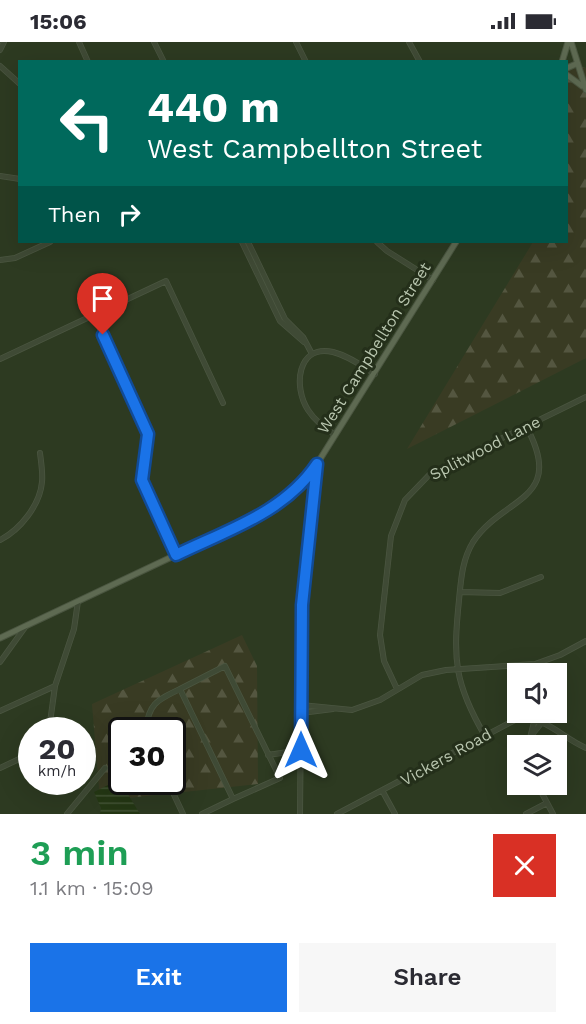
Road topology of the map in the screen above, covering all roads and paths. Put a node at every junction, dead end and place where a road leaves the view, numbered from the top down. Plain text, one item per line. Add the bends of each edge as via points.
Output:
1 (4, 42) edge
2 (79, 42) edge
3 (154, 42) edge
4 (296, 42) edge
5 (409, 42) edge
6 (569, 42) edge
7 (0, 50) edge
8 (87, 60) edge
9 (163, 60) edge
10 (305, 60) edge
11 (419, 60) edge
12 (563, 60) edge
13 (576, 64) junction
14 (0, 66) edge
15 (568, 68) edge
16 (568, 75) edge
17 (18, 82) edge
18 (586, 91) edge
19 (0, 176) edge
20 (18, 179) edge
21 (48, 243) edge
22 (242, 243) edge
23 (248, 243) edge
24 (378, 243) edge
25 (455, 243) edge
26 (0, 260) edge
27 (433, 280) junction
28 (94, 315) junction
29 (304, 342) junction
30 (312, 354) junction
31 (0, 359) edge
32 (375, 374) junction
33 (586, 397) edge
34 (223, 403) dead end
35 (526, 426) junction
36 (335, 435) junction
37 (40, 453) dead end
38 (317, 464) junction
39 (0, 540) edge
40 (176, 555) junction
41 (541, 577) dead end
42 (460, 592) junction
43 (78, 601) junction
44 (26, 626) junction
45 (0, 638) edge
46 (586, 641) edge
47 (0, 662) edge
48 (456, 669) junction
49 (55, 686) junction
50 (180, 689) junction
51 (397, 689) junction
52 (301, 705) junction
53 (333, 709) junction
54 (0, 711) edge
55 (301, 713) junction
56 (51, 717) edge
57 (147, 717) edge
58 (509, 723) edge
59 (541, 723) edge
60 (546, 723) edge
61 (485, 735) junction
62 (532, 735) edge
63 (586, 748) edge
64 (301, 750) junction
65 (268, 755) junction
66 (18, 760) edge
67 (0, 768) edge
68 (105, 768) dead end
69 (383, 792) junction
70 (174, 795) edge
71 (543, 795) edge
72 (233, 799) junction
73 (547, 803) junction
74 (67, 814) edge
75 (183, 814) edge
76 (202, 814) edge
77 (300, 814) edge
78 (338, 814) edge
79 (395, 814) edge
80 (526, 814) edge
81 (552, 814) edge

1 - 7 street
2 - 8 street
3 - 9 street
4 - 10 street
5 - 11 street
6 - 12 main road
6 - 13 main road
13 - 15 main road
13 - 18 main road
14 - 17 street
16 - 18 main road via 578,80
19 - 20 street
21 - 26 street via 15,258
22 - 29 street via 280,321
23 - 29 street via 285,320
24 - 27 street
25 - 27 main road, West Campbellton Street
27 - 32 main road, West Campbellton Street
28 - 31 street
28 - 34 street via 166,281
28 - 40 street via 148,434 142,480
29 - 30 street
30 - 32 street via 336,353
30 - 36 street via 299,374 302,398 314,418
32 - 36 main road, West Campbellton Street
33 - 35 street, Splitwood Lane
35 - 42 street via 539,454 536,482 524,499 474,541 464,562
35 - 51 street, Splitwood Lane via 431,473 400,509 391,536 380,635 384,661
36 - 38 main road, West Campbellton Street
37 - 39 street via 42,483 36,499 18,527
38 - 40 main road, West Campbellton Street via 298,489 278,505
38 - 52 street via 302,605
40 - 43 main road, West Campbellton Street
41 - 42 street via 500,593
42 - 48 street via 454,644
43 - 44 main road, West Campbellton Street
43 - 49 street via 74,629
44 - 45 main road, West Campbellton Street
44 - 47 street
46 - 48 street via 535,664
48 - 51 street via 422,675
48 - 61 street via 466,700
49 - 54 street
49 - 56 street
50 - 57 street via 159,699
50 - 65 street via 225,666
50 - 72 street
51 - 53 street via 368,706
52 - 53 street
52 - 55 street
53 - 55 street
55 - 64 street
58 - 61 street, Vickers Road
59 - 62 street
60 - 63 street
61 - 69 street, Vickers Road
64 - 65 street
64 - 77 street
65 - 72 street via 280,778
66 - 67 street
68 - 74 street
69 - 78 street, Vickers Road
69 - 79 street
70 - 75 street
71 - 73 street
72 - 76 street
73 - 80 street
73 - 81 street

